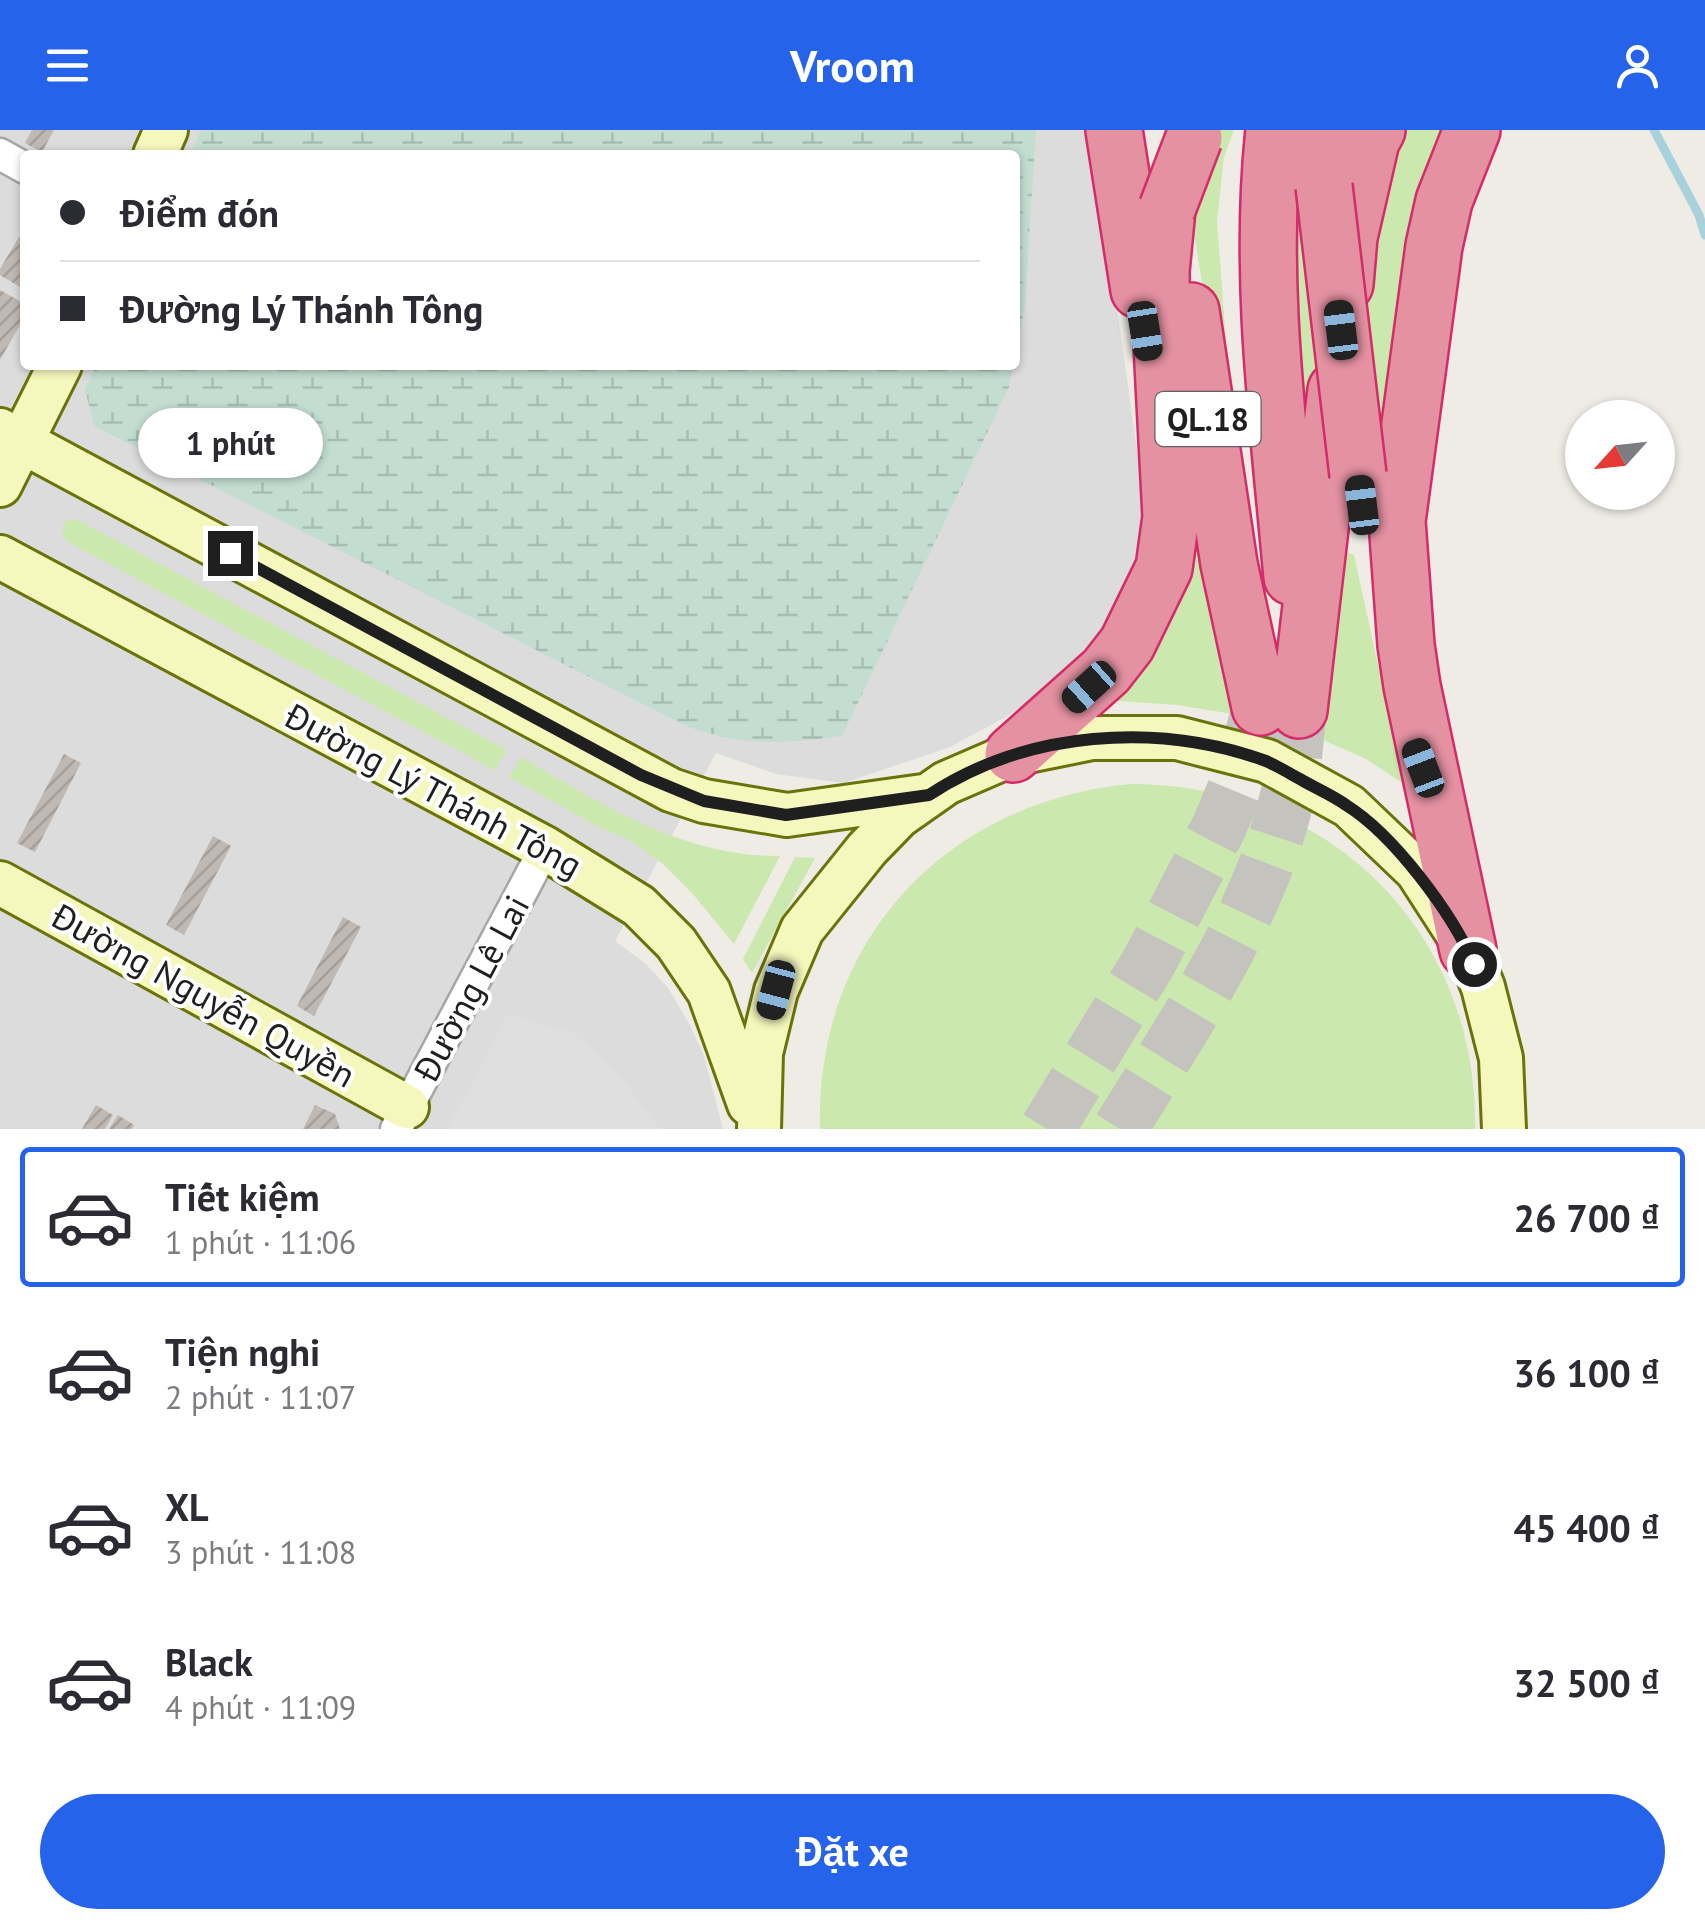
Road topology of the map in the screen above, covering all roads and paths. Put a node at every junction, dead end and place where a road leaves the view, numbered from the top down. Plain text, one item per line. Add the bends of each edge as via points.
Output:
1 (1114, 130) edge
2 (1248, 130) edge
3 (1274, 130) edge
4 (1320, 130) edge
5 (1377, 130) edge
6 (1472, 130) edge
7 (1186, 133) edge
8 (57, 370) edge
9 (11, 436) edge
10 (1168, 483) junction
11 (0, 485) edge
12 (0, 557) edge
13 (1280, 708) junction
14 (1013, 754) junction
15 (929, 795) junction
16 (1442, 815) junction
17 (545, 848) junction
18 (0, 883) edge
19 (1468, 950) junction
20 (402, 1118) edge
21 (1505, 1126) edge
22 (757, 1129) edge

1 - 10 highway
2 - 13 highway via 1240,260 1268,586 1267,684
3 - 13 highway, QL.18 via 1267,226 1272,347 1296,615
4 - 16 highway, bridge via 1384,652
5 - 13 highway via 1349,237 1332,437
6 - 16 highway via 1434,246 1397,521 1408,659
7 - 10 highway, bridge via 1167,209 1161,271
7 - 13 highway, QL.18 via 1229,564
8 - 9 main road
9 - 11 main road
9 - 15 main road via 671,790 786,815
10 - 14 highway via 1164,568 1128,644
12 - 17 main road, Đường Lý Thánh Tông
14 - 15 main road
14 - 19 main road via 1092,738 1176,738 1267,762 1349,806 1417,871
15 - 22 main road via 882,832 802,930 762,1042
16 - 19 highway
17 - 20 street, Đường Lê Lai
17 - 22 main road, Đường Lý Thánh Tông via 640,906 684,954 720,1014
18 - 20 main road, Đường Nguyễn Quyền
19 - 21 main road via 1501,1058

